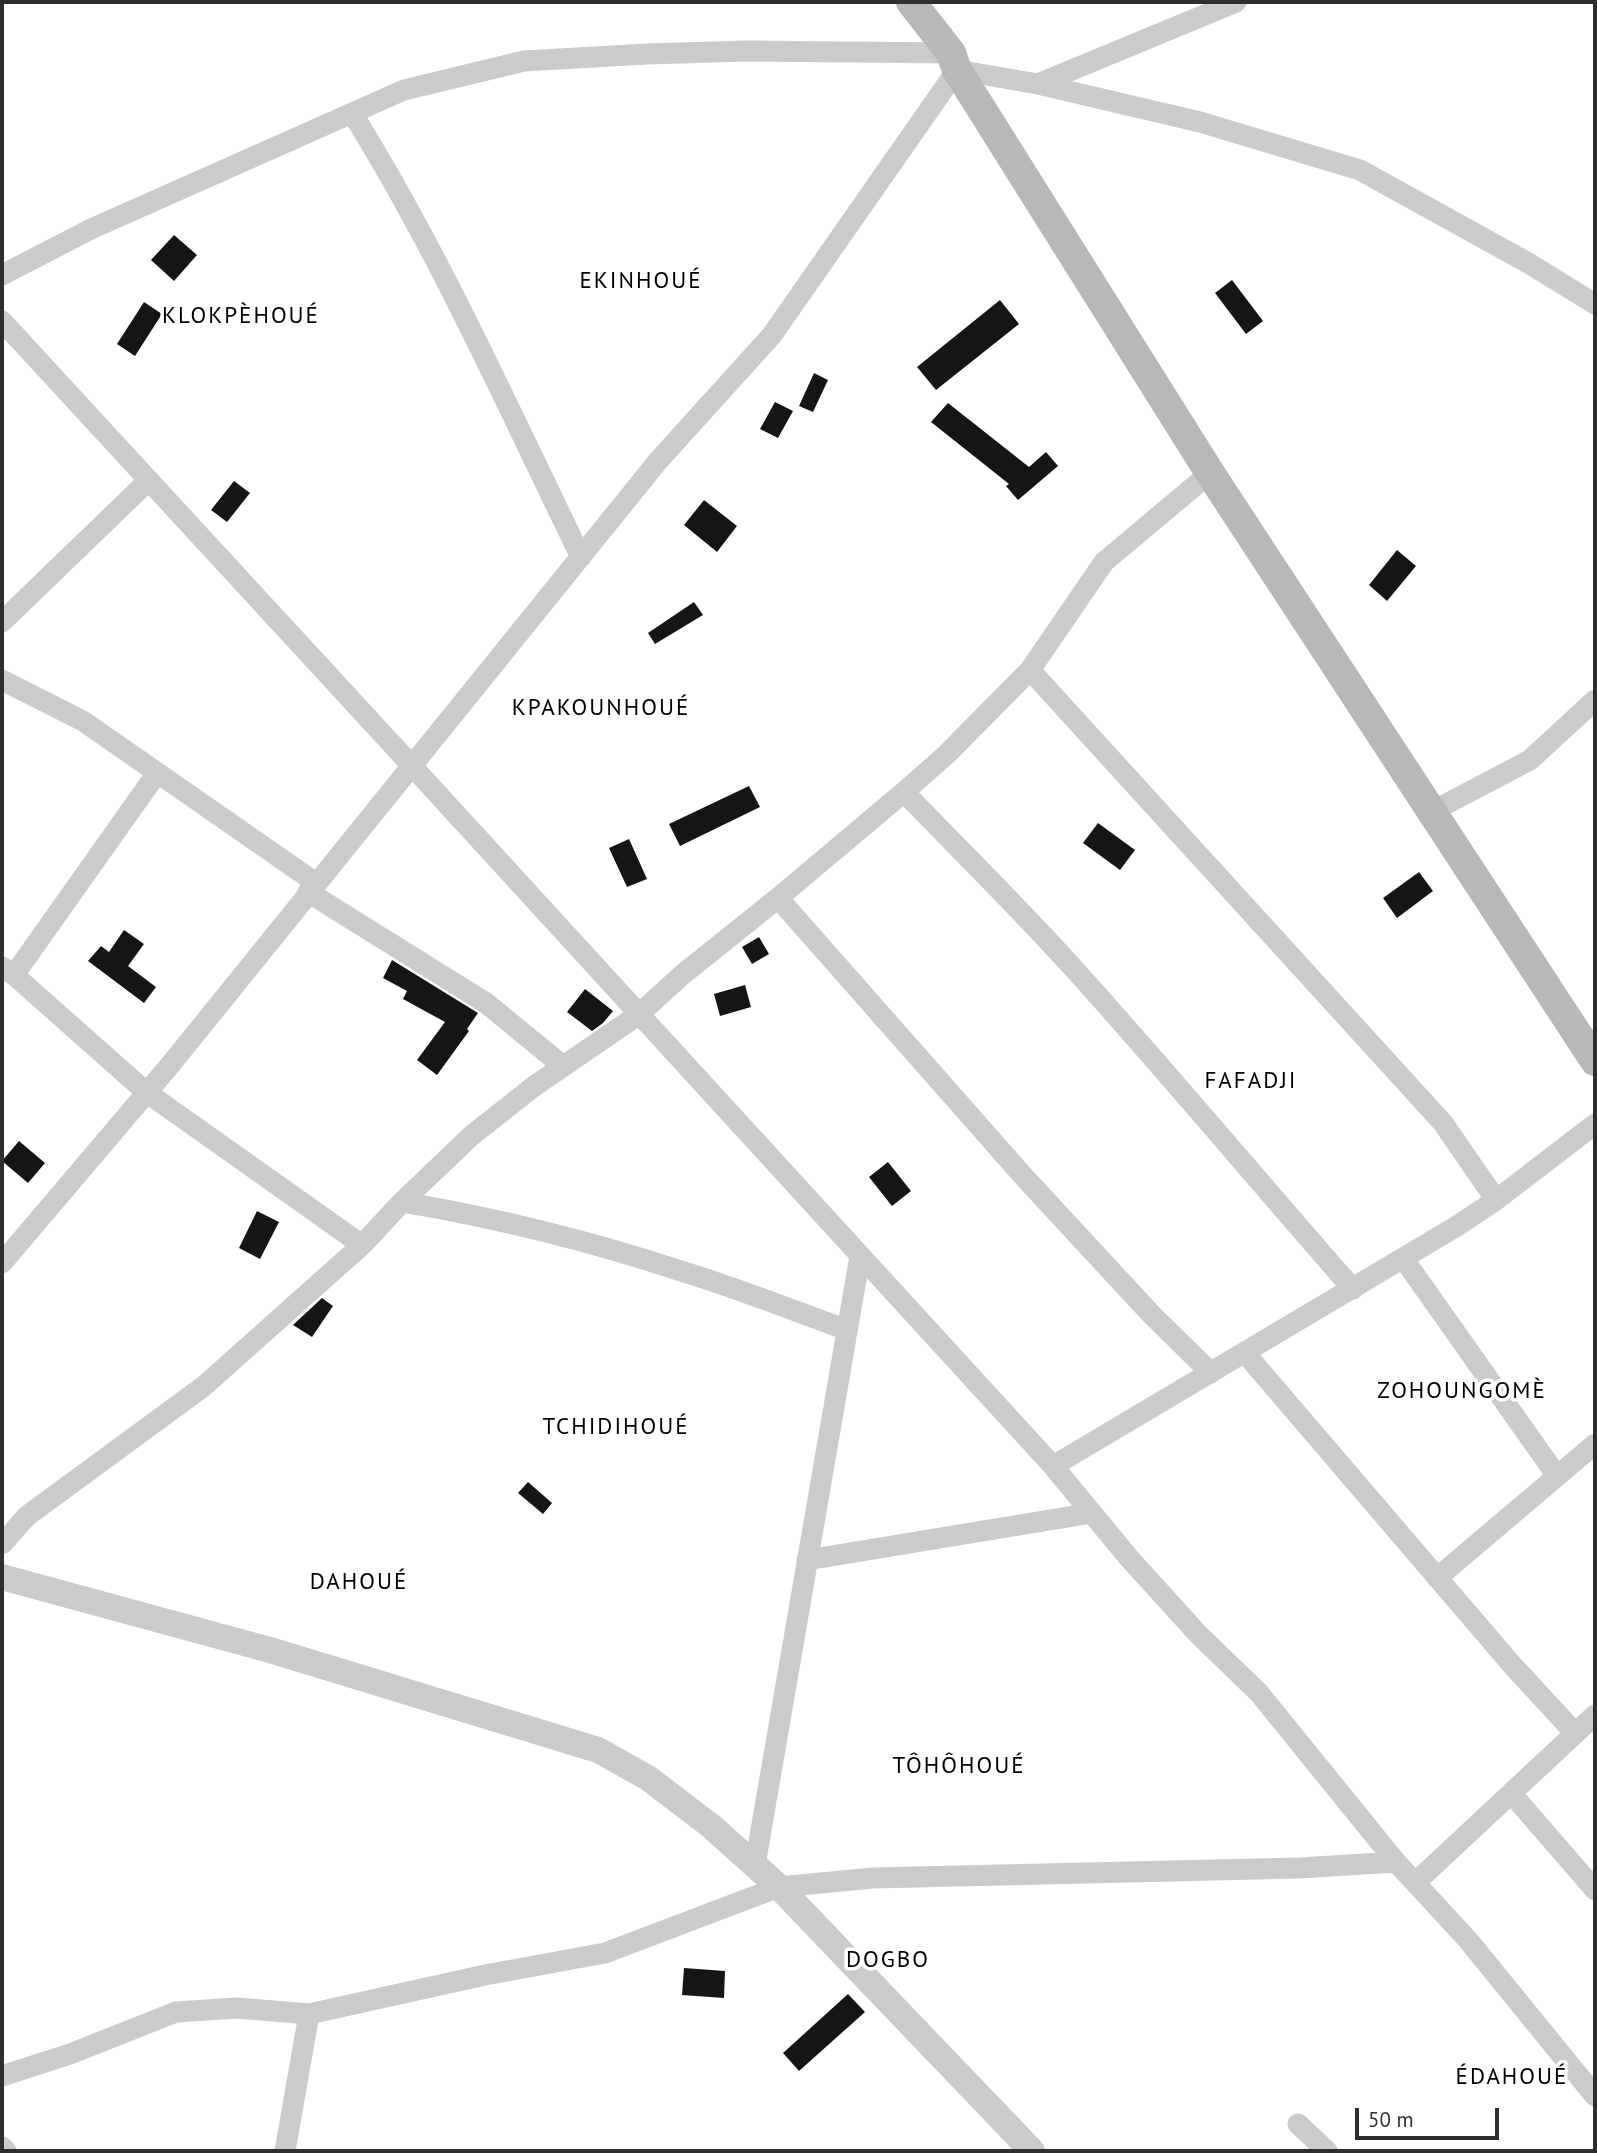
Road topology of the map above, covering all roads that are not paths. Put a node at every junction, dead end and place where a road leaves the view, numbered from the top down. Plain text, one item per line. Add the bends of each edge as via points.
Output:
1 (911, 2) edge
2 (1236, 2) edge
3 (954, 62) junction
4 (1038, 84) junction
5 (352, 113) junction
6 (2, 275) edge
7 (1595, 304) edge
8 (2, 321) edge
9 (1209, 473) junction
10 (149, 480) junction
11 (581, 557) junction
12 (2, 622) edge
13 (1030, 670) junction
14 (2, 680) edge
15 (1595, 699) edge
16 (414, 766) junction
17 (157, 773) junction
18 (904, 792) junction
19 (1431, 812) junction
20 (312, 887) junction
21 (778, 898) junction
22 (8, 971) edge
23 (638, 1015) junction
24 (1595, 1061) edge
25 (563, 1066) junction
26 (146, 1092) junction
27 (1595, 1124) edge
28 (1496, 1199) junction
29 (402, 1202) junction
30 (362, 1245) junction
31 (860, 1256) junction
32 (1404, 1258) junction
33 (2, 1263) edge
34 (1353, 1289) junction
35 (847, 1330) junction
36 (1245, 1353) junction
37 (1211, 1373) junction
38 (1595, 1444) edge
39 (1053, 1466) junction
40 (1558, 1476) junction
41 (1092, 1513) junction
42 (2, 1544) edge
43 (807, 1560) junction
44 (2, 1577) edge
45 (1437, 1578) junction
46 (1595, 1715) edge
47 (1575, 1733) junction
48 (1511, 1793) junction
49 (1396, 1861) junction
50 (755, 1865) junction
51 (1416, 1882) junction
52 (779, 1887) junction
53 (1595, 1890) edge
54 (309, 2014) junction
55 (2, 2076) edge
56 (1595, 2096) edge
57 (1298, 2124) dead end
58 (2, 2147) edge
59 (6, 2151) edge
60 (285, 2151) edge
61 (1032, 2151) edge
62 (1328, 2151) edge

1 - 3 main road
2 - 4 street
3 - 4 street
3 - 5 street via 733,51 524,61 404,90
3 - 9 main road
3 - 11 street via 772,335 658,461
4 - 7 street via 1200,122 1360,170
5 - 6 street via 91,229
5 - 11 street via 453,297
8 - 10 street
9 - 13 street via 1104,562
9 - 19 main road
10 - 12 street
10 - 16 street
11 - 16 street
13 - 18 street
13 - 28 street via 1443,1123
14 - 17 street via 83,721
15 - 19 street via 1530,760
16 - 20 street
16 - 23 street
17 - 20 street
17 - 22 street
18 - 21 street
18 - 34 street via 1066,959
19 - 24 main road
20 - 25 street via 486,1003
20 - 26 street
21 - 23 street
21 - 37 street via 1025,1178
22 - 26 street
23 - 25 street
23 - 31 street
25 - 29 street via 471,1136
26 - 30 street
26 - 33 street
27 - 28 street
28 - 32 street
29 - 30 street
29 - 35 street via 598,1245
30 - 42 street via 204,1386 27,1516
31 - 35 street
31 - 39 street
32 - 34 street
32 - 40 street
34 - 36 street
35 - 43 street
36 - 37 street
36 - 45 street
37 - 39 street
38 - 40 street
39 - 41 street
40 - 45 street
41 - 43 street
41 - 49 street via 1198,1634 1259,1693
43 - 50 street
44 - 50 street via 282,1654 598,1750 648,1778
45 - 47 street
46 - 47 street
47 - 48 street
48 - 51 street
48 - 53 street
49 - 51 street
49 - 52 street via 1299,1868 873,1878
50 - 52 street
51 - 56 street
52 - 54 street via 605,1953
52 - 61 street
54 - 55 street via 237,2008 176,2012
54 - 60 street
57 - 62 street
58 - 59 street

